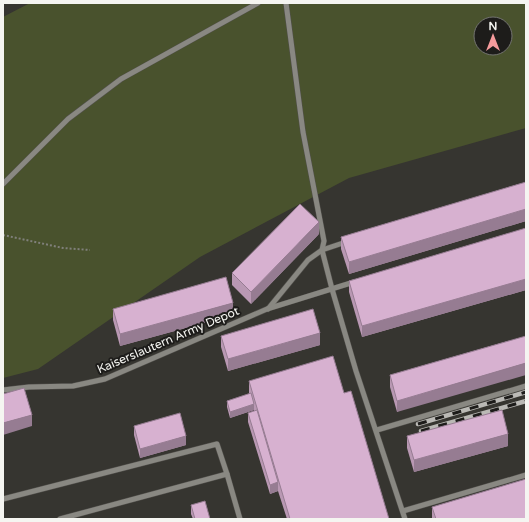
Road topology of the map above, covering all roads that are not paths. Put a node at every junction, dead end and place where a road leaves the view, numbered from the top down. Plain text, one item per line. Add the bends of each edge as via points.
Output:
1 (258, 3) edge
2 (286, 3) edge
3 (3, 184) edge
4 (352, 240) edge
5 (322, 250) junction
6 (362, 280) edge
7 (332, 289) junction
8 (267, 309) junction
9 (526, 386) edge
10 (3, 390) edge
11 (377, 430) junction
12 (227, 474) junction
13 (526, 475) edge
14 (3, 499) edge
15 (403, 511) junction
16 (60, 519) edge
17 (240, 519) edge
18 (405, 519) edge

1 - 3 lane via 121,79 68,119
2 - 5 lane via 303,132 324,241
4 - 5 lane, Kaiserslautern Army Depot
5 - 7 lane
5 - 8 lane, Kaiserslautern Army Depot via 308,260
6 - 7 lane, Kaiserslautern Army Depot
7 - 8 lane, Kaiserslautern Army Depot
7 - 11 lane via 356,371
8 - 10 lane, Kaiserslautern Army Depot via 105,379 73,386
9 - 11 lane
11 - 15 lane
12 - 14 lane via 217,444
12 - 16 lane
12 - 17 lane
13 - 15 lane
15 - 18 lane

